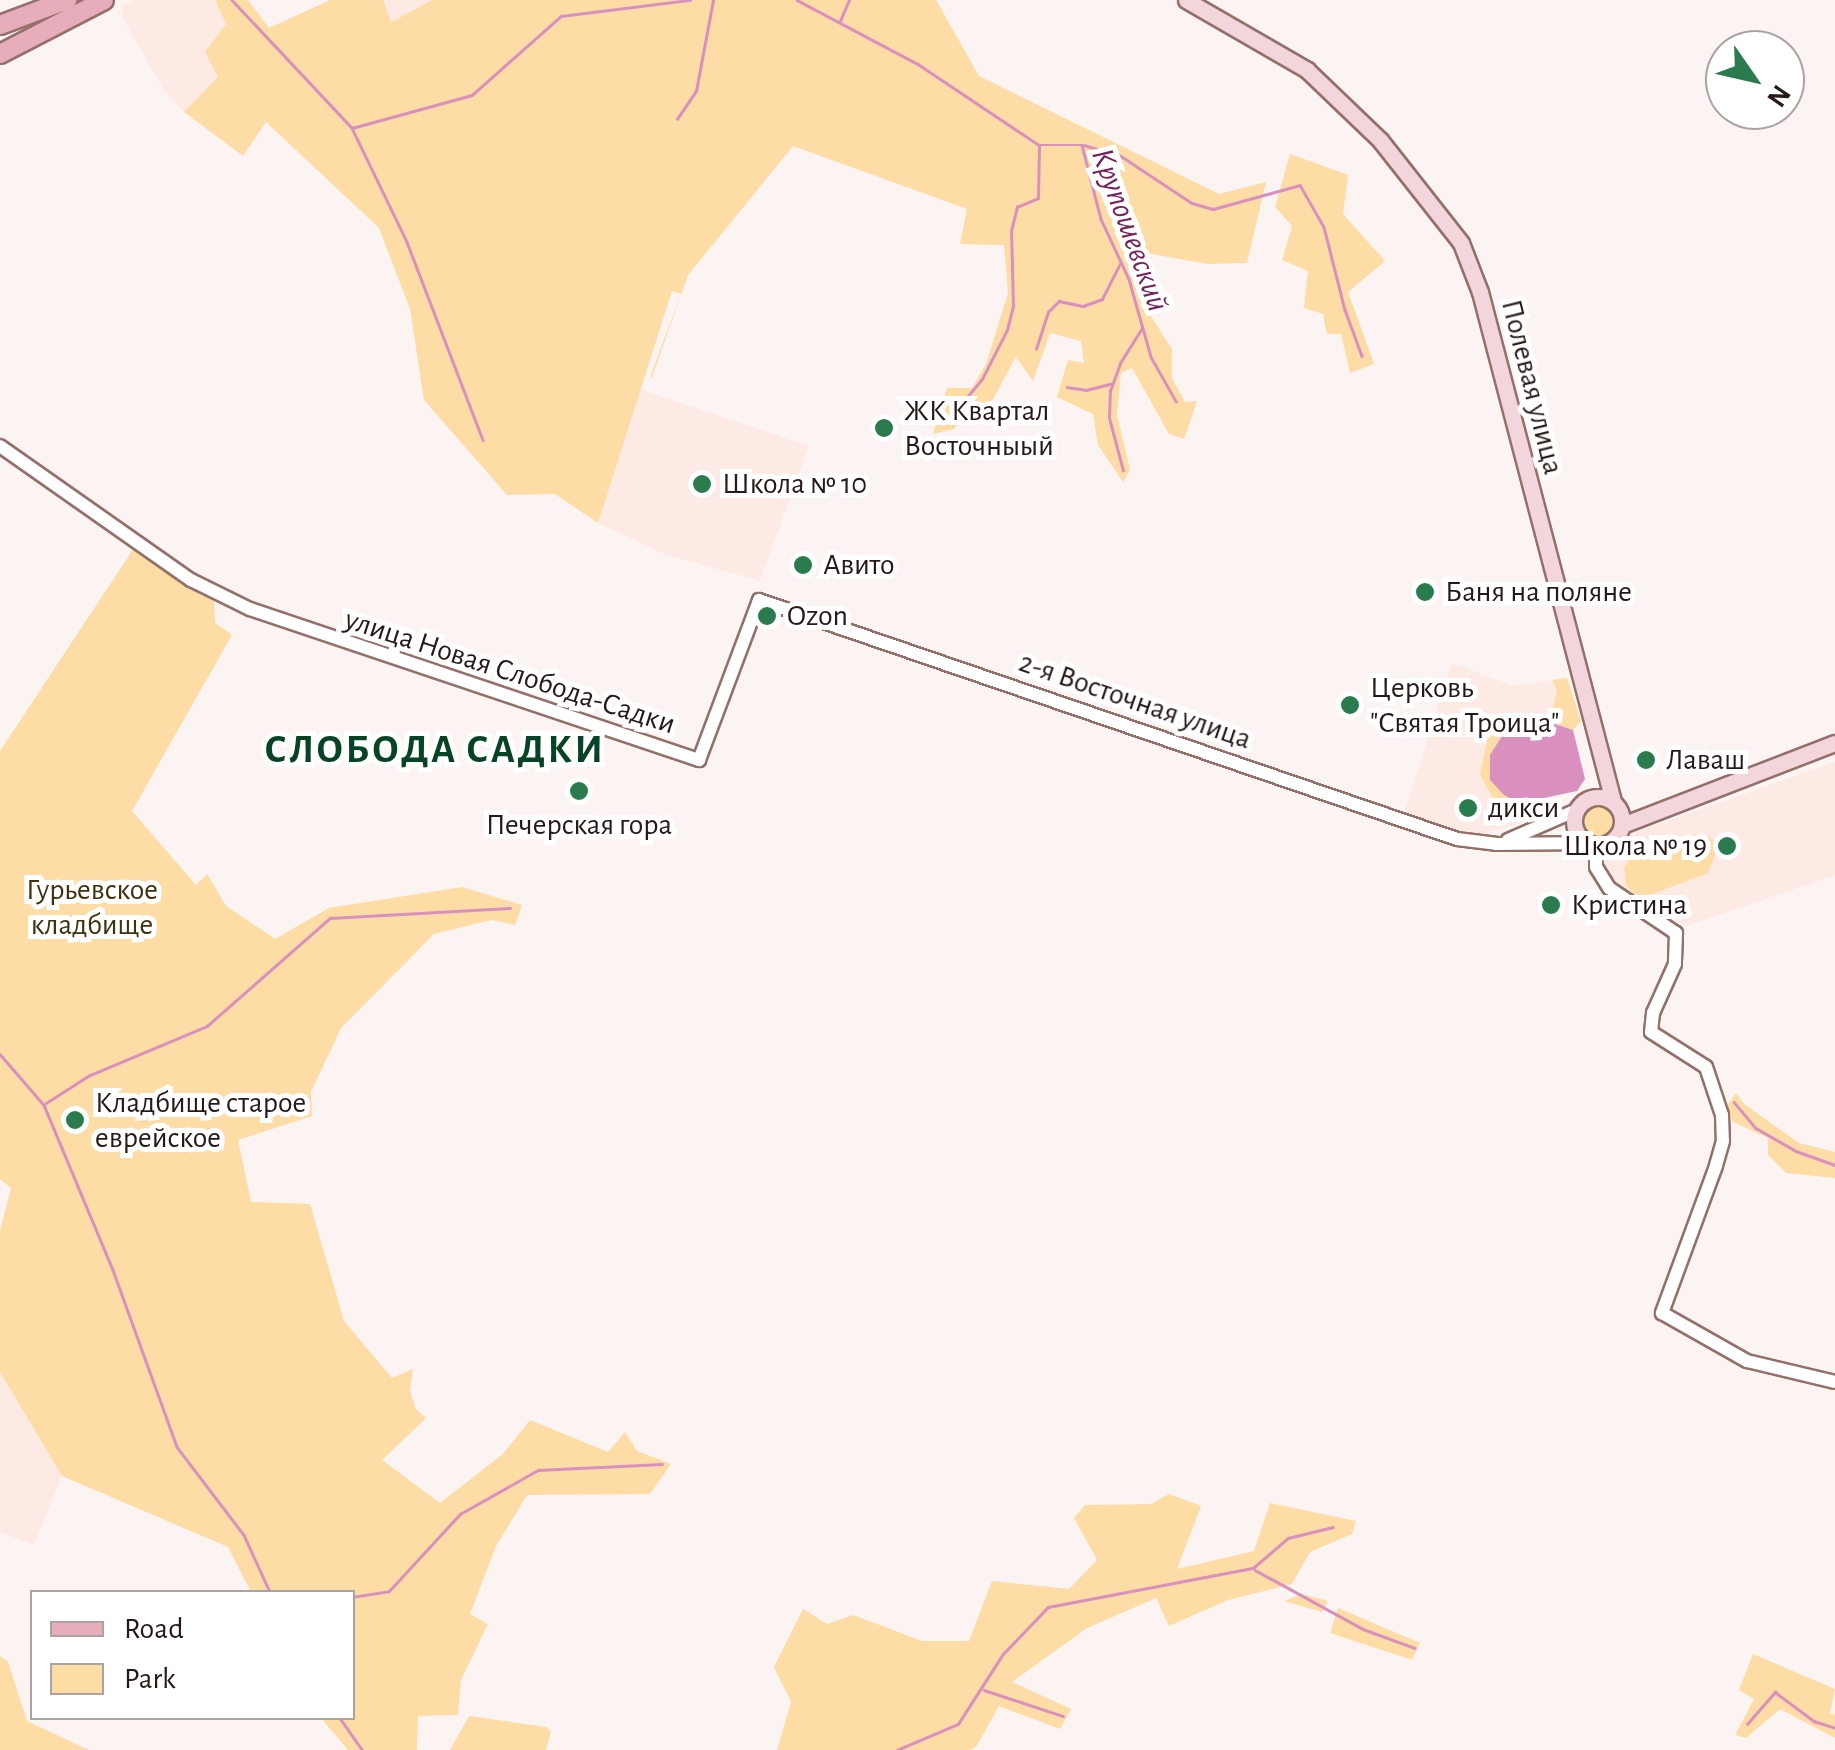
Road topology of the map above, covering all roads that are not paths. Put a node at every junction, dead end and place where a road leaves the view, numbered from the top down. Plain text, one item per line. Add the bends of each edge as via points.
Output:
1 (67, 0) edge
2 (104, 0) edge
3 (1186, 0) edge
4 (0, 24) edge
5 (0, 57) edge
6 (0, 446) edge
7 (1835, 743) edge
8 (699, 760) joint
9 (1606, 770) junction
10 (1594, 797) junction
11 (1671, 803) junction
12 (1615, 804) junction
13 (1577, 810) junction
14 (1622, 825) junction
15 (1496, 844) junction
16 (1592, 844) junction
17 (1835, 1382) edge

1 - 4 main road
2 - 5 main road
3 - 9 main road, Полевая улица via 1307,70 1380,140 1461,243
6 - 8 street, улица Новая Слобода-Садки via 191,580 250,609
7 - 11 main road
8 - 15 street, 2-я Восточная улица via 759,600 1394,819
9 - 10 main road
9 - 12 main road, Полевая улица
10 - 12 main road
10 - 13 main road
11 - 12 main road
11 - 14 main road
12 - 14 main road
13 - 15 street, 2-я Восточная улица
13 - 16 main road via 1574,825
14 - 16 main road via 1608,843
15 - 16 street, 2-я Восточная улица
16 - 17 street via 1609,888 1676,933 1676,964 1650,1032 1706,1066 1716,1088 1722,1141 1662,1313 1746,1361

